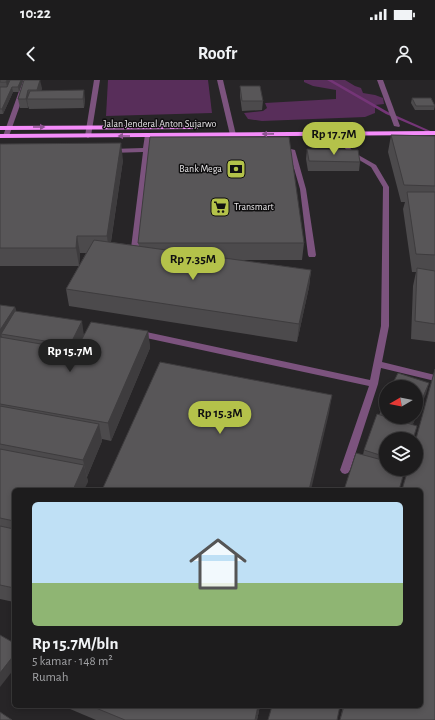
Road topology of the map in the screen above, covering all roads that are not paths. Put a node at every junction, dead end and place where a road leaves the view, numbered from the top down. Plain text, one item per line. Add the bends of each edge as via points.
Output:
1 (26, 80) edge
2 (97, 80) edge
3 (220, 80) edge
4 (380, 80) edge
5 (435, 125) edge
6 (397, 126) junction
7 (90, 127) junction
8 (0, 128) edge
9 (10, 128) junction
10 (408, 128) junction
11 (335, 130) junction
12 (232, 131) junction
13 (435, 133) edge
14 (148, 135) junction
15 (3, 136) edge
16 (88, 136) junction
17 (274, 147) edge
18 (170, 149) edge
19 (147, 150) junction
20 (101, 151) edge
21 (135, 248) edge
22 (312, 254) dead end
23 (126, 331) edge
24 (378, 364) junction
25 (435, 378) edge
26 (374, 384) junction
27 (345, 470) dead end

1 - 9 lane
2 - 7 lane
3 - 12 lane
4 - 6 lane
5 - 10 highway, Jalan Jenderal Anton Sujarwo
6 - 10 highway, Jalan Jenderal Anton Sujarwo
6 - 11 highway, Jalan Jenderal Anton Sujarwo
9 -> 7 highway, Jalan Jenderal Anton Sujarwo
7 - 12 highway, Jalan Jenderal Anton Sujarwo
7 - 16 lane, Jalan Jenderal Anton Sujarwo
8 - 9 highway, Jalan Jenderal Anton Sujarwo
9 - 15 lane, Jalan Jenderal Anton Sujarwo
10 - 11 highway, Jalan Jenderal Anton Sujarwo
10 - 13 highway, Jalan Jenderal Anton Sujarwo via 419,133
11 - 12 highway, Jalan Jenderal Anton Sujarwo
11 - 24 lane via 351,153 374,166 386,187 385,326
12 - 14 highway, Jalan Jenderal Anton Sujarwo
14 -> 16 highway, Jalan Jenderal Anton Sujarwo
14 - 19 lane
15 - 16 highway, Jalan Jenderal Anton Sujarwo
17 - 22 lane via 282,146 292,150 303,189
18 - 19 lane
19 - 20 lane
19 - 21 lane
23 - 26 lane
24 - 25 lane
24 - 26 lane
26 - 27 lane

